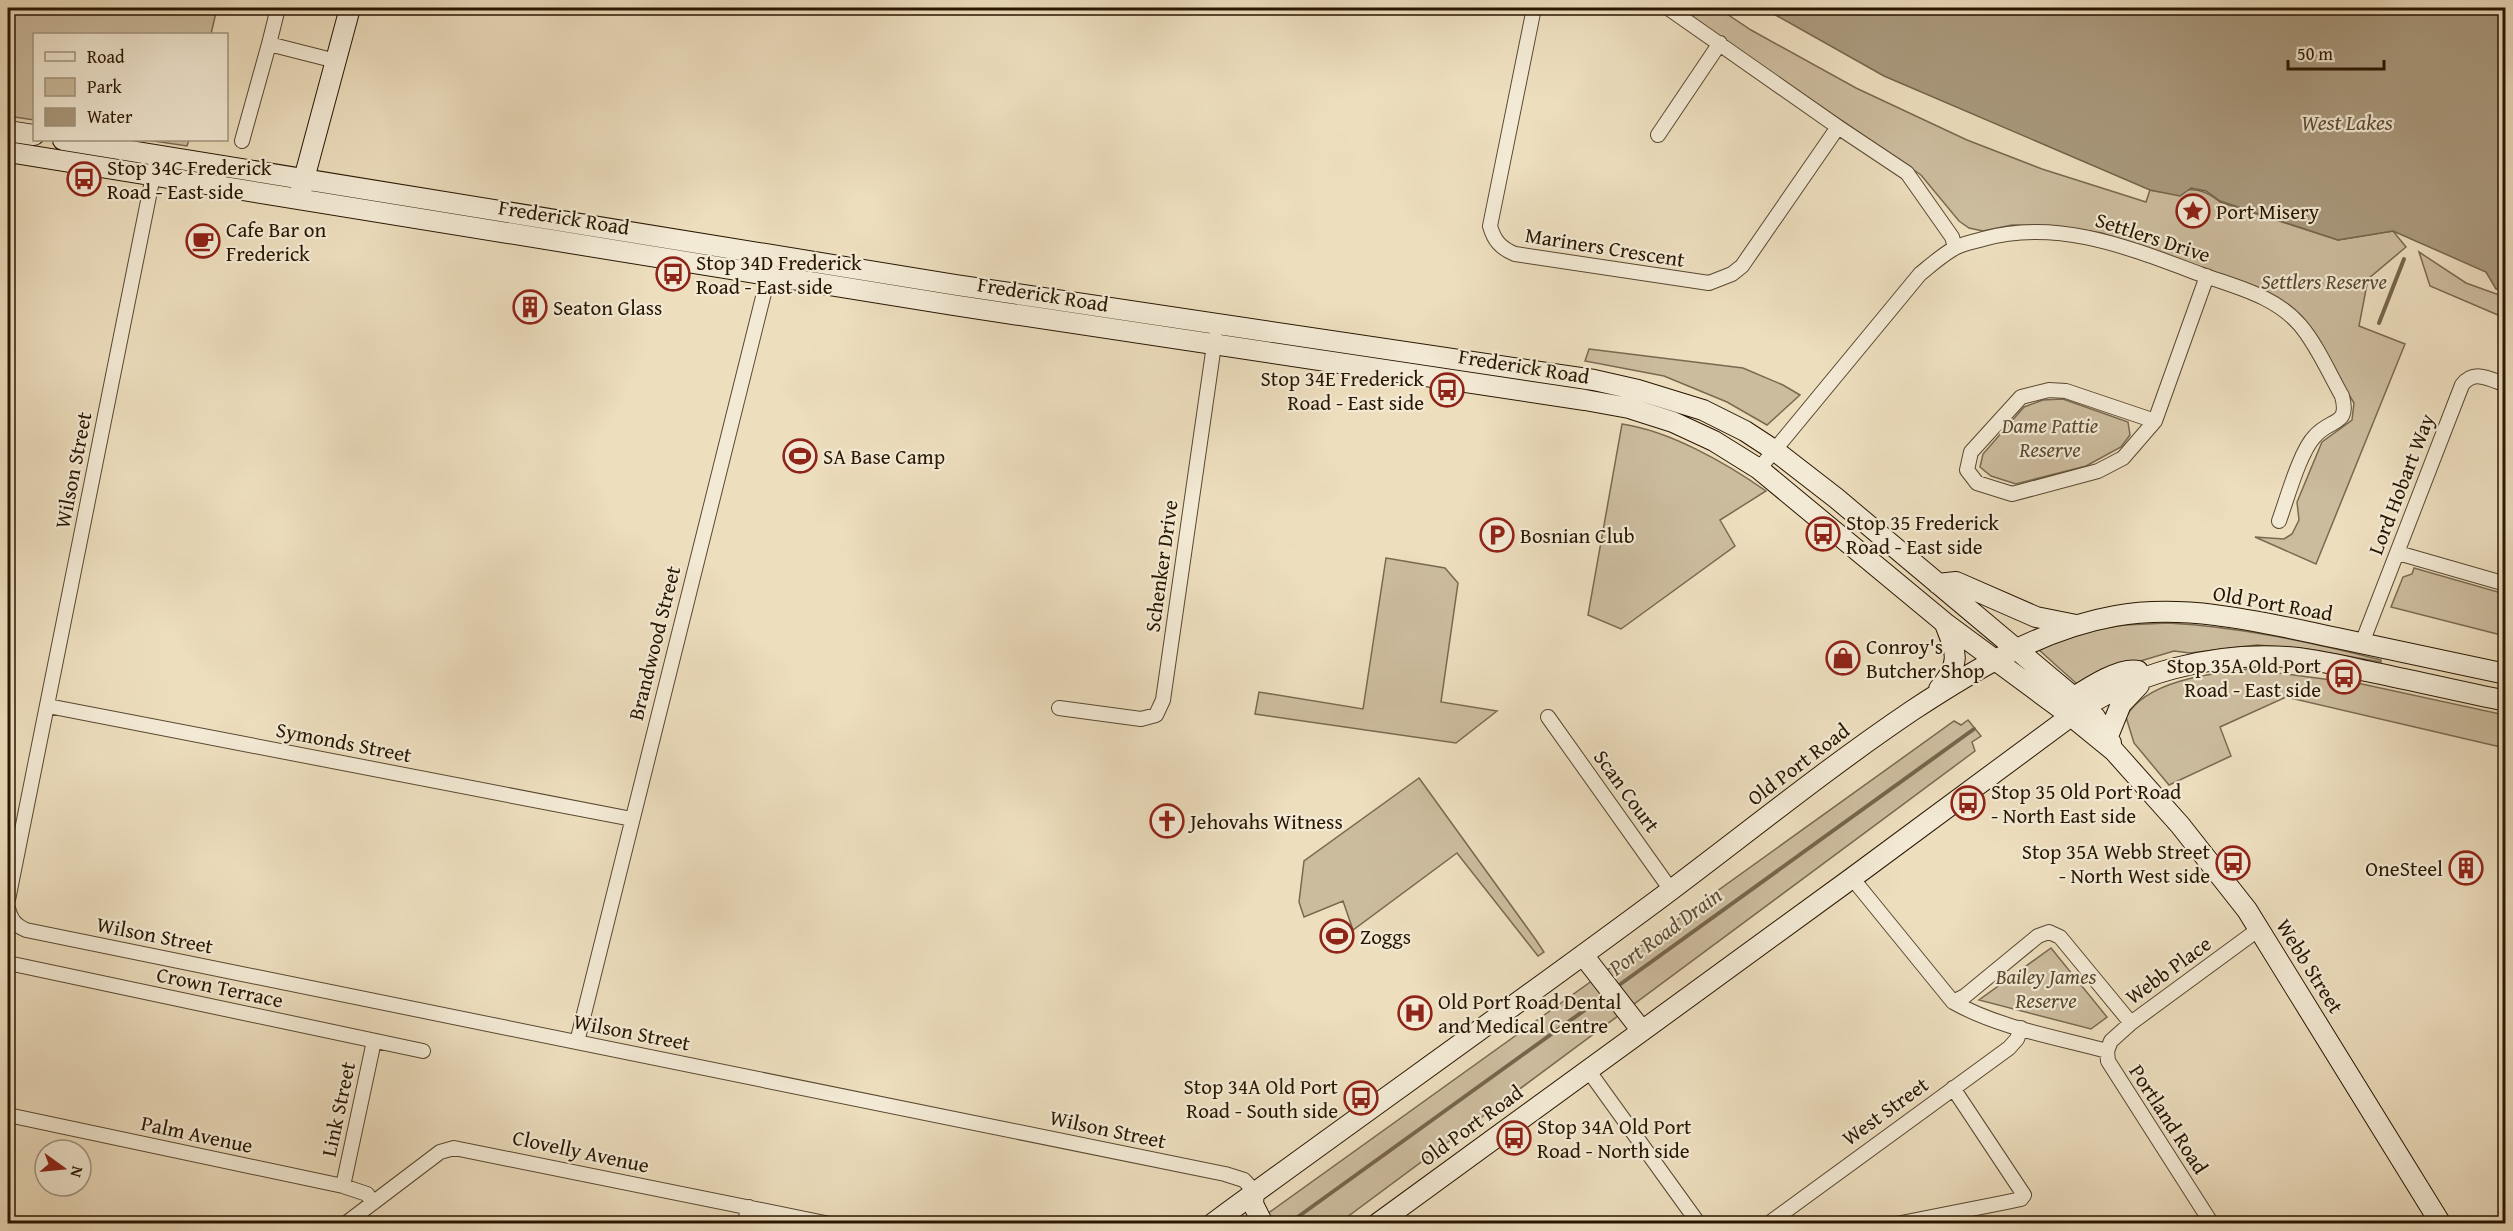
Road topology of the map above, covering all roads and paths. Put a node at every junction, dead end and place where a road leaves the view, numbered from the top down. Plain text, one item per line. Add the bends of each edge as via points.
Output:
1 (278, 8) edge
2 (350, 8) edge
3 (1534, 8) edge
4 (1668, 8) edge
5 (1720, 43) junction
6 (268, 44) junction
7 (336, 61) junction
8 (1838, 128) junction
9 (8, 130) edge
10 (33, 135) edge
11 (1658, 135) dead end
12 (70, 141) edge
13 (243, 141) dead end
14 (8, 152) edge
15 (157, 154) junction
16 (153, 175) junction
17 (304, 178) junction
18 (298, 198) junction
19 (1955, 247) junction
20 (773, 255) junction
21 (768, 275) junction
22 (2207, 276) junction
23 (1216, 334) junction
24 (2505, 385) edge
25 (2156, 421) junction
26 (1774, 450) junction
27 (1759, 469) junction
28 (2279, 521) dead end
29 (2398, 553) junction
30 (2505, 584) edge
31 (1938, 585) junction
32 (1945, 622) junction
33 (2076, 625) junction
34 (2362, 643) junction
35 (2015, 650) junction
36 (1995, 662) junction
37 (2505, 674) edge
38 (2149, 675) junction
39 (1932, 698) junction
40 (2505, 701) edge
41 (48, 705) junction
42 (2071, 707) junction
43 (1059, 708) dead end
44 (1548, 717) dead end
45 (2111, 744) junction
46 (632, 819) junction
47 (1852, 879) junction
48 (1671, 890) junction
49 (8, 900) edge
50 (8, 908) edge
51 (2259, 929) junction
52 (1583, 955) junction
53 (8, 963) edge
54 (1953, 1002) junction
55 (2131, 1023) junction
56 (2021, 1028) junction
57 (1642, 1031) junction
58 (374, 1041) junction
59 (577, 1042) junction
60 (423, 1051) dead end
61 (2107, 1051) junction
62 (1588, 1070) junction
63 (1953, 1088) junction
64 (8, 1115) edge
65 (343, 1186) junction
66 (1254, 1191) junction
67 (373, 1203) junction
68 (749, 1207) junction
69 (1260, 1219) edge
70 (345, 1224) edge
71 (744, 1224) edge
72 (830, 1224) edge
73 (1212, 1224) edge
74 (1377, 1224) edge
75 (1699, 1224) edge
76 (1768, 1224) edge
77 (1896, 1224) edge
78 (2212, 1224) edge
79 (2441, 1224) edge

1 - 6 street
2 - 7 main road
3 - 8 street, Mariners Crescent via 1490,226 1492,235 1505,250 1515,254 1709,283 1742,266
4 - 5 street
5 - 8 street
5 - 11 street
6 - 7 street
6 - 13 street
7 - 17 main road
8 - 19 street via 1907,173
9 - 10 main road
12 - 15 main road, Frederick Road
14 - 16 main road, Frederick Road
15 - 16 street, Wilson Street
15 - 17 main road, Frederick Road
16 - 18 main road, Frederick Road
16 - 41 street, Wilson Street
17 - 18 main road
17 - 20 main road, Frederick Road
18 - 21 main road, Frederick Road
19 - 22 street, Settlers Drive via 2004,233 2041,231 2076,235 2120,244
19 - 26 street, Settlers Drive via 1920,274
20 - 21 street, Brandwood Street
20 - 23 main road, Frederick Road
21 - 23 main road, Frederick Road
21 - 46 street, Brandwood Street
22 - 25 street
22 - 28 street, Settlers Drive via 2250,290 2274,303 2300,325 2342,396 2345,408 2341,419 2315,436 2305,451
23 - 26 main road, Frederick Road via 1571,377 1638,390 1703,410
23 - 27 main road, Frederick Road via 1629,408 1714,441
23 - 43 street, Schenker Drive via 1163,700 1156,715 1141,719
24 - 29 street, Lord Hobart Way via 2474,375 2467,377
25 - 25 street via 2066,391 2049,390 2021,397 1971,452 1967,470 1977,483 2012,494 2098,471 2123,458
26 - 27 street, Settlers Drive
26 - 31 main road, Frederick Road
27 - 32 main road, Frederick Road
29 - 30 street
29 - 34 street, Lord Hobart Way
31 - 33 main road via 1956,582 2036,616
31 - 35 main road, Frederick Road
32 - 36 main road, Frederick Road
32 - 39 main road via 1955,650 1953,672
33 - 34 main road, Old Port Road via 2143,613 2190,614 2238,618
33 - 35 main road, Old Port Road
34 - 37 main road, Old Port Road
35 - 36 main road, Old Port Road
35 - 42 main road, Frederick Road
36 - 39 main road, Old Port Road
36 - 42 main road, Frederick Road
38 - 40 main road, Old Port Road via 2254,656 2287,657
38 - 42 main road, Old Port Road
38 - 45 main road via 2121,704
39 - 48 main road, Old Port Road via 1831,768
41 - 46 street, Symonds Street
41 - 49 street, Wilson Street
42 - 45 main road, Webb Street
42 - 47 main road, Old Port Road
44 - 48 street, Scan Court
45 - 51 main road, Webb Street
46 - 59 street, Brandwood Street
47 - 54 street, Portland Road
47 - 57 main road, Old Port Road
48 - 52 main road, Old Port Road
50 - 59 street, Wilson Street via 16,926 26,930
51 - 55 street, Webb Place
51 - 79 main road, Webb Street
52 - 57 main road
52 - 66 main road, Old Port Road
53 - 58 street, Crown Terrace
54 - 55 street via 2038,936 2049,932 2060,937
54 - 56 street, Portland Road
55 - 61 street, Webb Place via 2111,1041
56 - 61 street, Portland Road
56 - 63 street, West Street via 2009,1048
57 - 62 main road, Old Port Road
58 - 60 street, Crown Terrace
58 - 65 street, Link Street
59 - 66 street, Wilson Street via 1225,1174 1244,1180
61 - 78 street, Portland Road via 2108,1061
62 - 74 main road, Old Port Road
62 - 75 street
63 - 76 street, West Street
63 - 77 street via 2024,1195 2021,1199
64 - 65 street, Palm Avenue
65 - 67 street, Palm Avenue via 367,1194
66 - 69 main road via 1253,1204
66 - 73 main road, Old Port Road
67 - 68 street, Clovelly Avenue via 440,1152 454,1148
67 - 70 street, Clovelly Avenue
68 - 71 street
68 - 72 street, Clovelly Avenue

